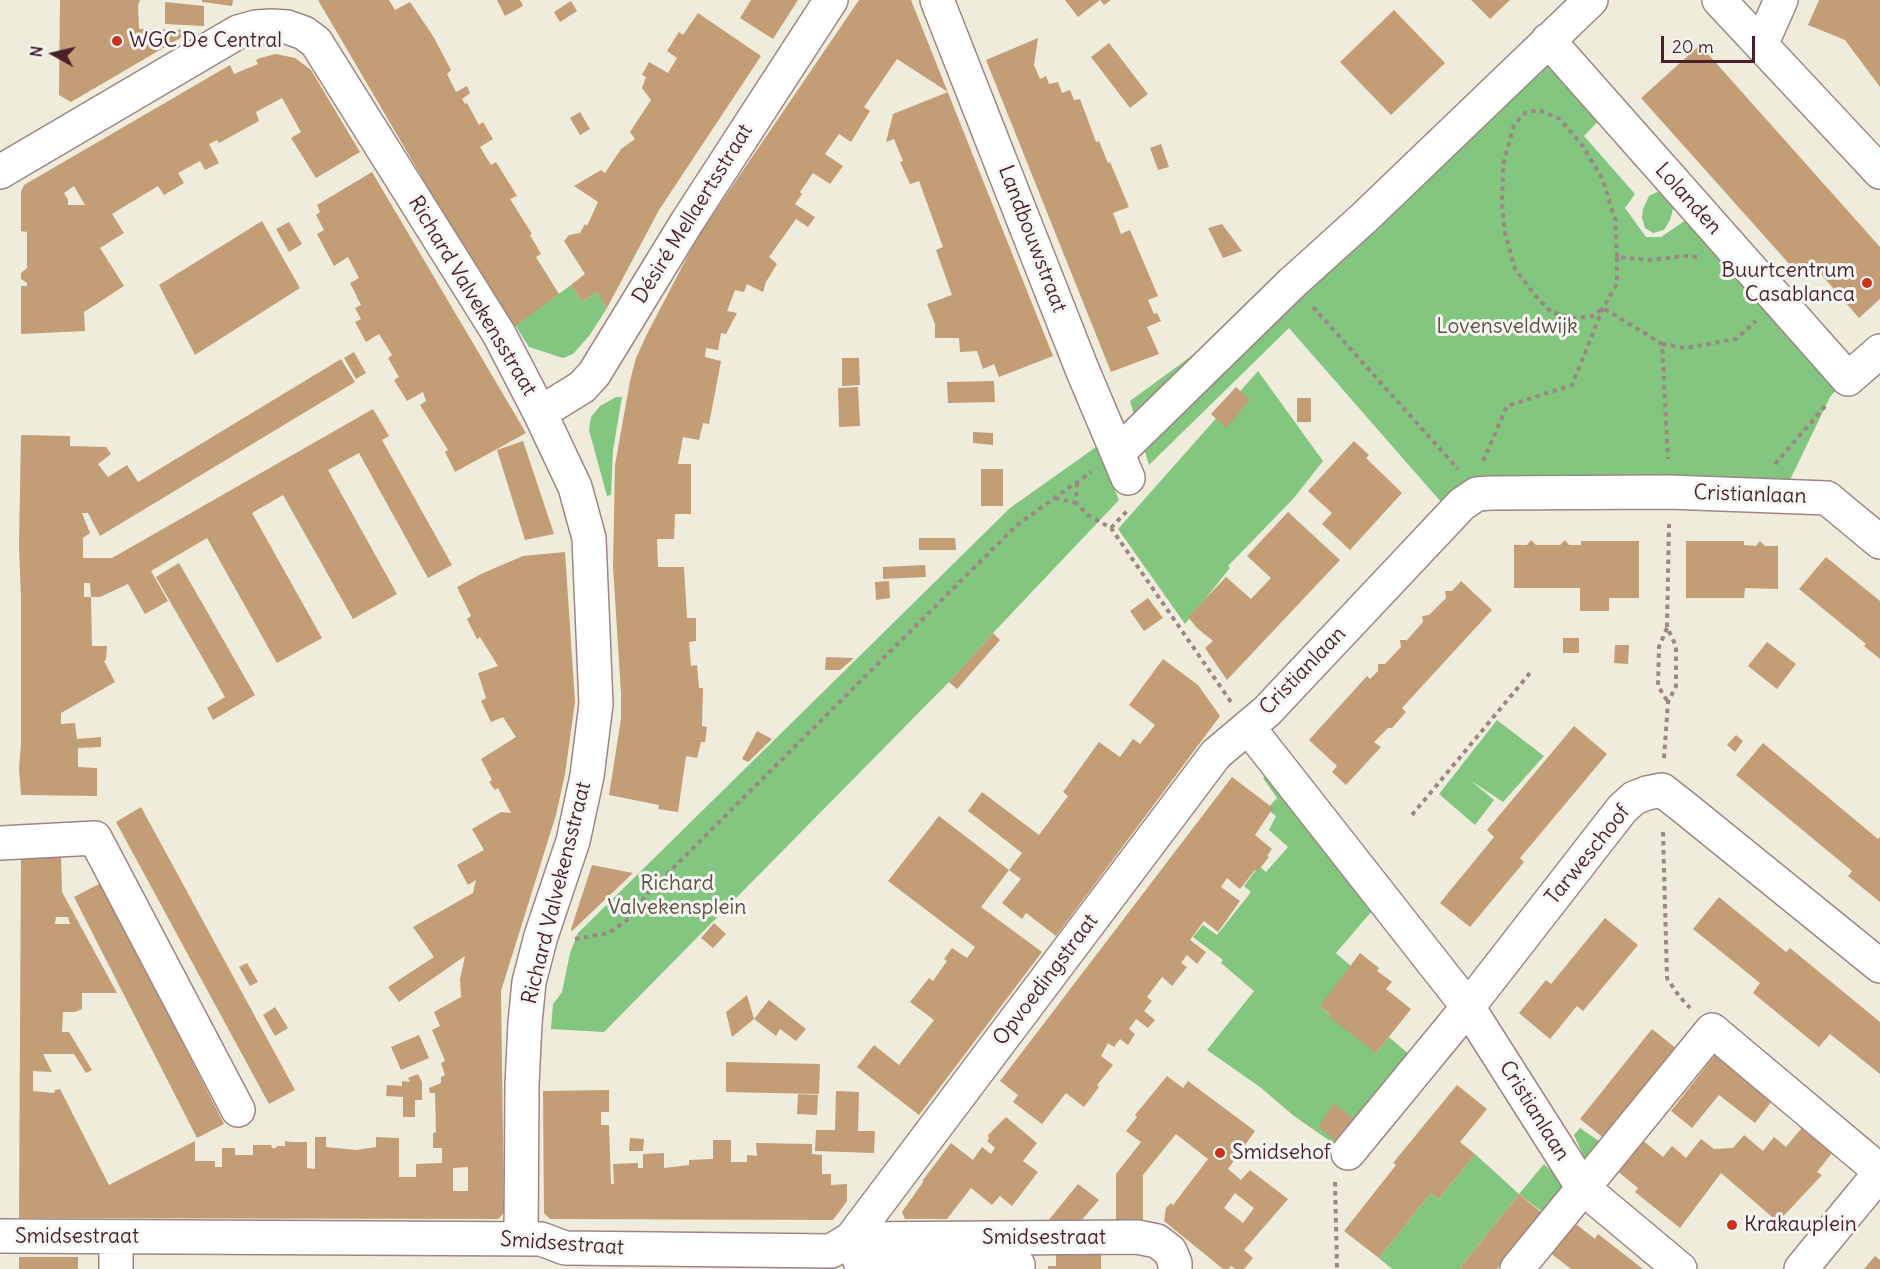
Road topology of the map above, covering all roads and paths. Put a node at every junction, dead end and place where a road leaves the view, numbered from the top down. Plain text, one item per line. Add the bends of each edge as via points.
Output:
1 (831, 0) edge
2 (937, 0) edge
3 (1591, 0) edge
4 (1719, 0) edge
5 (1781, 0) edge
6 (1548, 40) junction
7 (1761, 45) junction
8 (0, 171) edge
9 (1880, 172) edge
10 (1617, 257) junction
11 (1746, 263) junction
12 (1292, 283) junction
13 (1779, 301) junction
14 (1603, 308) junction
15 (1662, 344) junction
16 (1880, 351) edge
17 (1848, 379) junction
18 (540, 413) junction
19 (1123, 465) junction
20 (1077, 482) junction
21 (1476, 488) junction
22 (1669, 492) junction
23 (1750, 495) junction
24 (1055, 498) junction
25 (1076, 503) junction
26 (1880, 542) edge
27 (1667, 627) junction
28 (1530, 674) dead end
29 (1668, 702) junction
30 (1248, 727) junction
31 (1662, 790) junction
32 (1412, 815) dead end
33 (0, 843) edge
34 (541, 936) junction
35 (1880, 966) edge
36 (1468, 1007) junction
37 (1712, 1030) junction
38 (238, 1110) dead end
39 (1348, 1153) joint
40 (1880, 1172) edge
41 (1583, 1188) junction
42 (0, 1236) edge
43 (520, 1239) junction
44 (851, 1239) junction
45 (116, 1253) edge
46 (583, 1259) edge
47 (1018, 1269) edge
48 (1175, 1269) edge
49 (1337, 1269) edge
50 (1517, 1269) edge
51 (1680, 1269) edge
52 (1802, 1269) edge

1 - 18 street, Désiré Mellaertsstraat via 594,374 582,387
2 - 19 street, Landbouwstraat
3 - 6 street
4 - 7 street
5 - 7 street
6 - 11 street, Lolanden
6 - 12 street
7 - 9 street
8 - 18 street, Richard Valvekensstraat via 238,32 272,26 304,33 316,42 493,324
10 - 11 path via 1650,260 1686,256
10 - 14 path via 1617,284
10 - 14 path via 1615,219 1602,177 1582,145 1560,118 1539,110 1525,113 1514,125 1503,165 1504,223 1515,269 1551,312 1573,318 1592,316
11 - 13 street, Lolanden
12 - 19 street
12 - 21 path
13 - 15 path via 1736,339 1686,348
13 - 17 street, Lolanden
14 - 15 path
14 - 21 path via 1572,385 1508,406
15 - 22 path
16 - 17 street
17 - 23 path
18 - 34 street, Richard Valvekensstraat via 576,487 589,538 596,704 587,776 573,841
19 - 20 path
20 - 24 path
20 - 25 path
21 - 22 street, Cristianlaan
21 - 30 street, Cristianlaan
22 - 23 street, Cristianlaan
22 - 27 path
23 - 26 street, Cristianlaan via 1827,498
24 - 25 path
24 - 34 path via 1008,534 647,894 630,918 609,933 579,939
25 - 30 path via 1111,528
27 - 29 path via 1676,646 1677,686
27 - 29 path via 1659,647 1658,686
28 - 32 path
29 - 31 path
30 - 36 street, Cristianlaan
30 - 44 street, Opvoedingstraat via 1216,754
31 - 35 street
31 - 36 street, Tarweschoof via 1634,798 1622,809
31 - 37 path via 1667,978
33 - 38 street via 95,838
34 - 43 street, Richard Valvekensstraat via 525,1023
36 - 39 street, Tarweschoof
36 - 41 street, Cristianlaan
37 - 40 street
37 - 41 street
39 - 49 path via 1335,1170
40 - 52 street
41 - 50 street
41 - 51 street, Cristianlaan
42 - 45 street, Smidsestraat
43 - 45 street, Smidsestraat
43 - 46 street, Smidsestraat via 541,1239
44 - 46 street, Smidsestraat via 831,1251
44 - 47 street via 862,1266 1018,1265
44 - 48 street, Smidsestraat via 1137,1237 1157,1241 1170,1251

